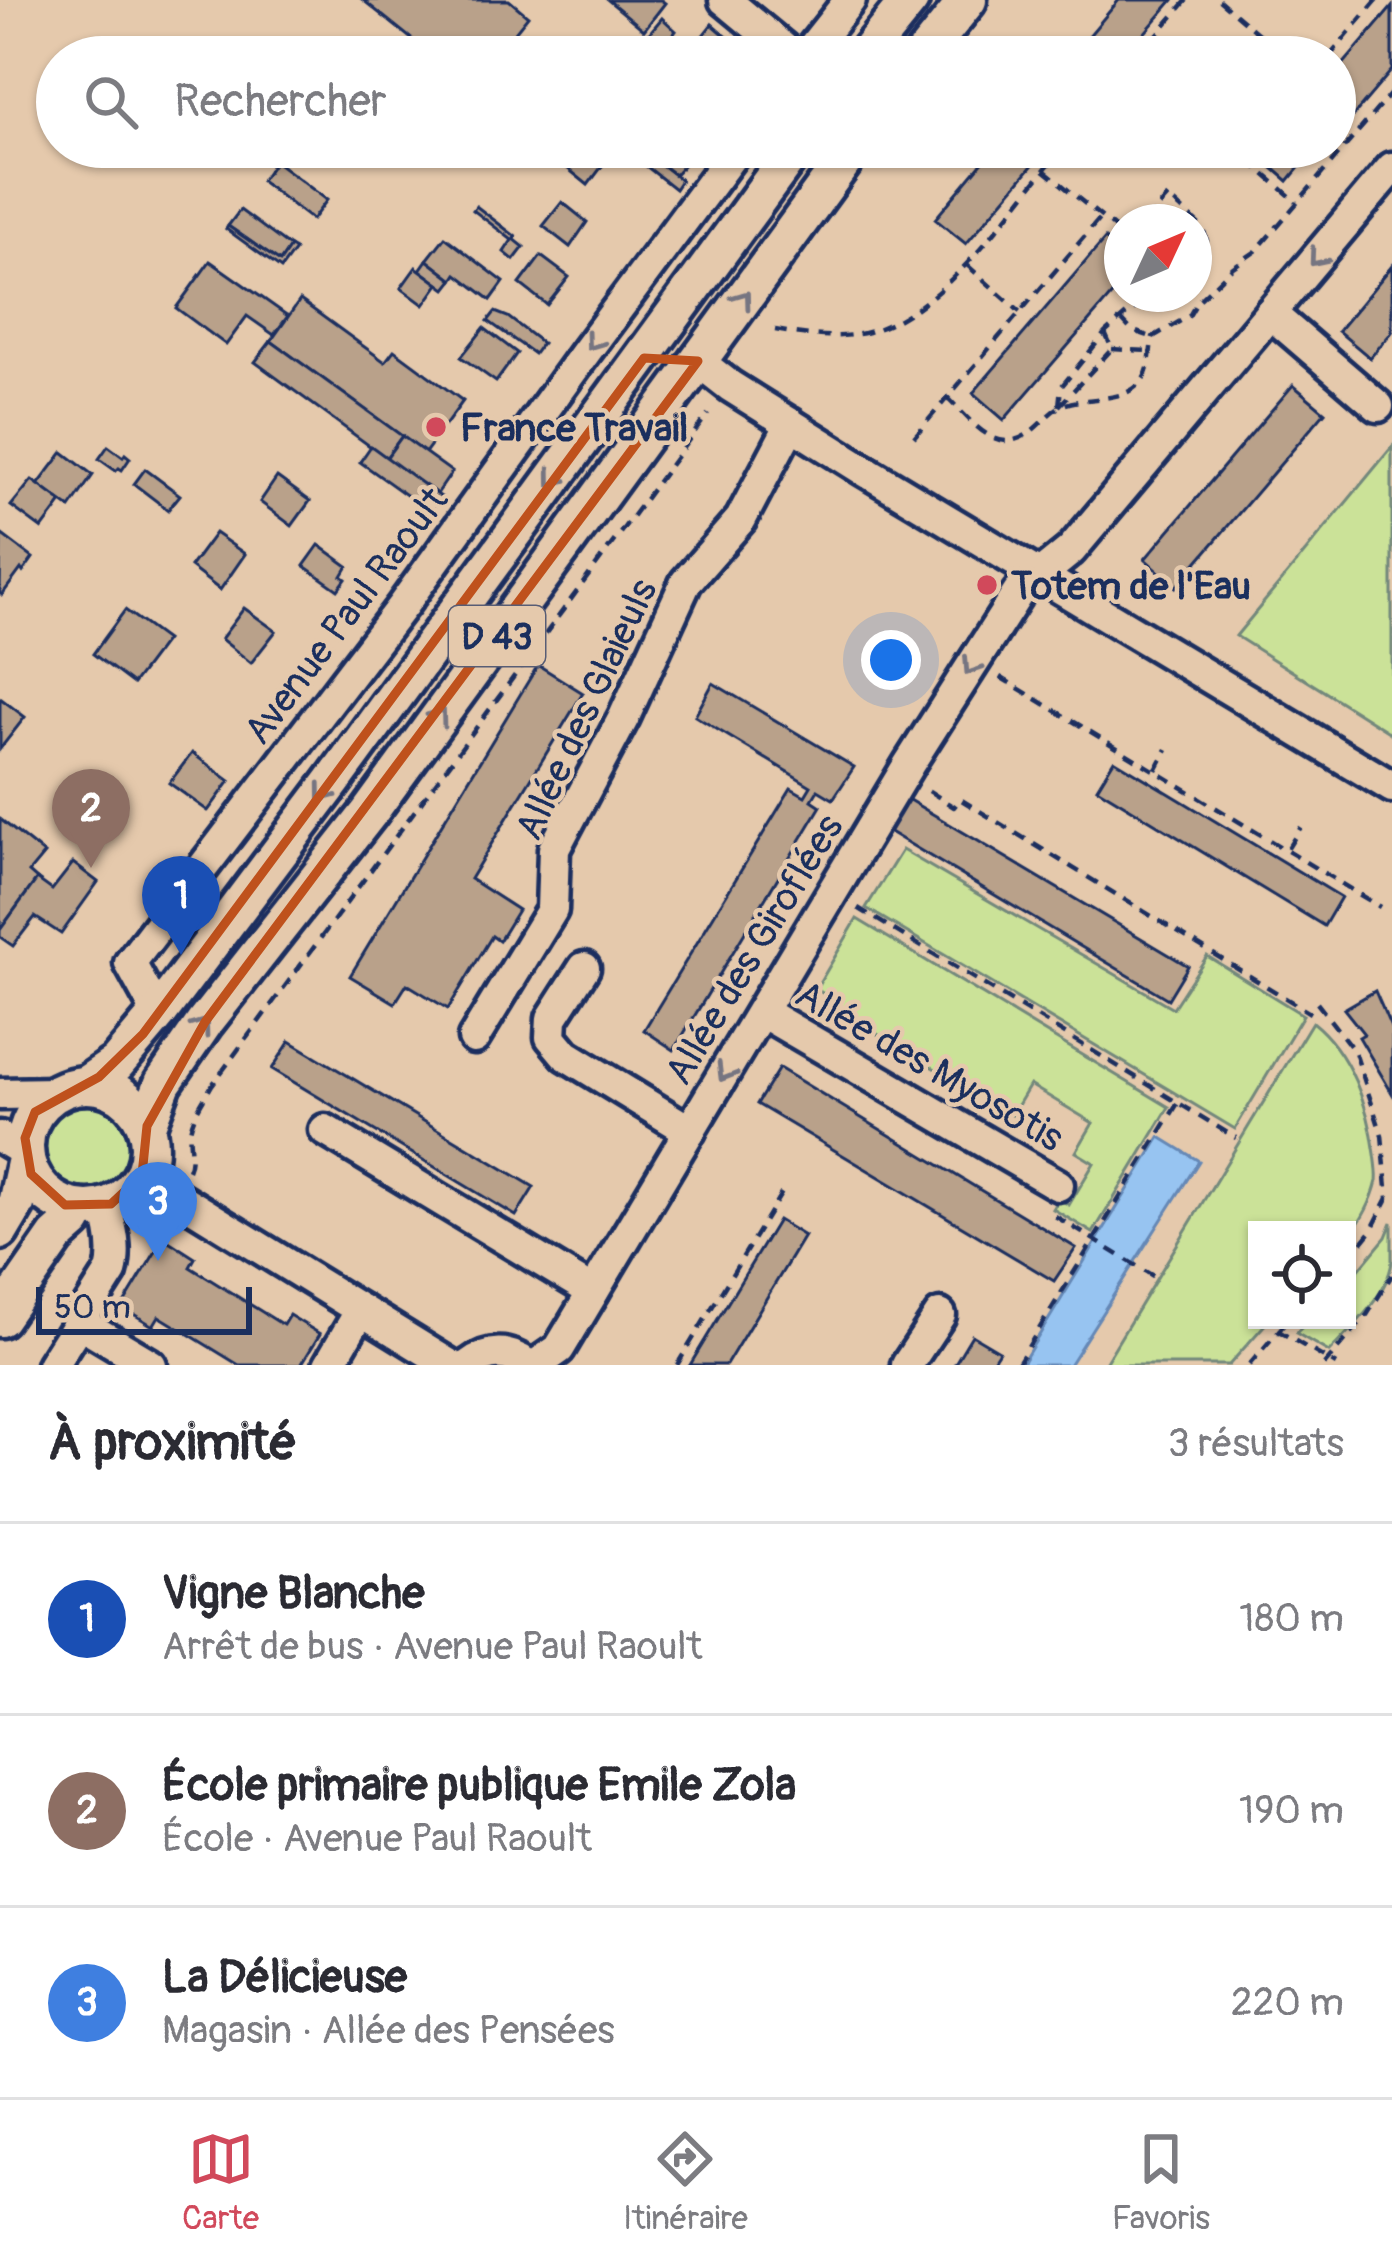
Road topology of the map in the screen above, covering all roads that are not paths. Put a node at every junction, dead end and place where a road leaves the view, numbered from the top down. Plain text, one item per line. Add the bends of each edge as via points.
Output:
1 (725, 0) edge
2 (850, 0) edge
3 (910, 0) edge
4 (968, 0) edge
5 (769, 36) edge
6 (822, 36) edge
7 (881, 36) edge
8 (939, 36) edge
9 (722, 168) edge
10 (781, 168) edge
11 (835, 168) edge
12 (1392, 168) edge
13 (687, 300) junction
14 (1270, 313) junction
15 (644, 358) junction
16 (698, 361) junction
17 (1378, 406) dead end
18 (791, 424) junction
19 (1040, 574) junction
20 (1392, 787) edge
21 (584, 968) dead end
22 (762, 1012) junction
23 (158, 1014) junction
24 (474, 1038) dead end
25 (70, 1089) junction
26 (0, 1094) edge
27 (146, 1127) junction
28 (325, 1130) dead end
29 (690, 1131) junction
30 (17, 1150) edge
31 (142, 1175) junction
32 (1058, 1185) dead end
33 (92, 1208) junction
34 (0, 1231) edge
35 (593, 1292) junction
36 (361, 1310) junction
37 (940, 1315) dead end
38 (0, 1318) edge
39 (79, 1322) junction
40 (52, 1365) edge
41 (151, 1365) edge
42 (329, 1365) edge
43 (449, 1365) edge
44 (470, 1365) edge
45 (532, 1365) edge
46 (907, 1365) edge

1 - 5 street
2 - 6 street
3 - 7 main road
4 - 8 main road
9 -> 23 street, Avenue Paul Raoult via 130,963
10 - 13 main road, D 43
16 -> 11 main road, D 43
12 -> 14 street, Allée des Giroflées
13 - 15 main road, D 43
13 - 16 main road
14 - 17 street
14 - 19 street, Allée des Giroflées via 1071,550
15 - 16 main road
15 -> 23 main road, D 43
16 - 18 street
27 -> 16 main road, D 43 via 205,1022
18 - 19 street
18 - 24 street, Allée des Glaieuls via 741,519 686,582 554,849 552,910
19 - 20 street
19 -> 22 street, Allée des Giroflées via 1018,593 902,775
21 - 29 street via 552,1018 551,1037 566,1055
22 -> 29 street, Allée des Giroflées
22 - 32 street, Allée des Myosotis
23 - 25 main road, D 43 via 116,1064
25 - 26 street
25 - 27 main road via 116,1092
25 - 30 main road via 35,1112
27 - 31 main road
28 - 35 street
29 - 35 street, Allée des Giroflées
30 - 33 main road via 40,1187 65,1205
30 - 34 main road via 16,1204
31 - 33 main road via 129,1192
31 - 36 street
33 - 38 main road via 56,1237
33 - 39 street via 112,1227 114,1262
35 - 45 street, Allée des Giroflées via 559,1348
36 - 42 street
36 - 43 street
37 - 46 street
39 - 40 street
39 - 41 street
44 - 45 street via 499,1353

